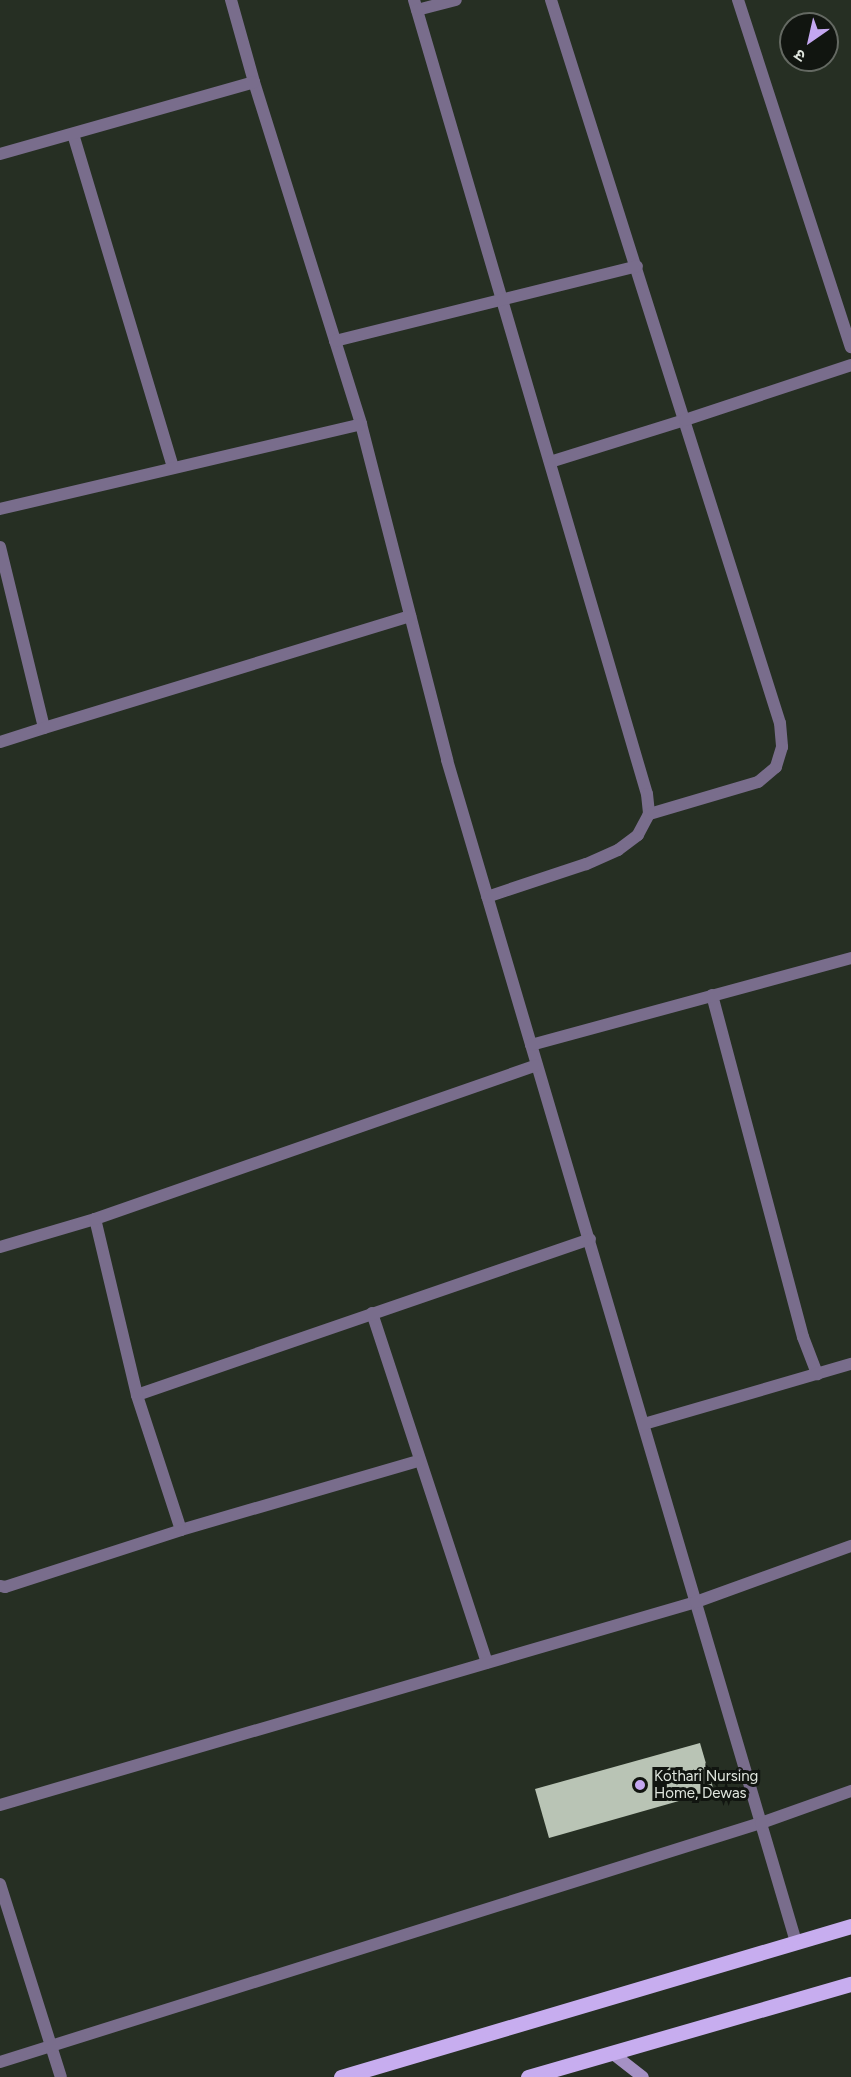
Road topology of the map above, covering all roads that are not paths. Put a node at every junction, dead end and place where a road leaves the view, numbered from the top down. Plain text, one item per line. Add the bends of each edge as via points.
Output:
1 (231, 0) edge
2 (456, 0) edge
3 (551, 0) edge
4 (738, 0) edge
5 (416, 5) edge
6 (254, 82) junction
7 (73, 134) junction
8 (0, 154) edge
9 (637, 266) junction
10 (501, 301) junction
11 (335, 341) junction
12 (851, 347) edge
13 (851, 364) edge
14 (685, 420) junction
15 (361, 424) junction
16 (550, 462) junction
17 (173, 467) junction
18 (0, 509) edge
19 (0, 547) edge
20 (410, 616) junction
21 (44, 728) junction
22 (0, 742) edge
23 (649, 814) junction
24 (487, 897) junction
25 (851, 958) edge
26 (712, 995) junction
27 (531, 1045) junction
28 (536, 1065) junction
29 (95, 1219) junction
30 (590, 1239) junction
31 (0, 1247) edge
32 (372, 1313) junction
33 (851, 1364) edge
34 (817, 1374) junction
35 (137, 1395) junction
36 (644, 1424) junction
37 (418, 1461) junction
38 (181, 1530) junction
39 (851, 1546) edge
40 (0, 1587) edge
41 (696, 1602) junction
42 (487, 1663) junction
43 (851, 1791) edge
44 (0, 1805) edge
45 (761, 1823) junction
46 (0, 1884) edge
47 (851, 1926) edge
48 (796, 1942) junction
49 (851, 1984) edge
50 (51, 2047) junction
51 (612, 2053) junction
52 (0, 2062) edge
53 (61, 2077) edge
54 (341, 2077) edge
55 (528, 2077) edge
56 (644, 2077) edge

1 - 6 street
2 - 5 street
3 - 9 street
4 - 12 street
5 - 10 street
6 - 7 street
6 - 11 street
7 - 8 street
7 - 17 street
9 - 10 street
9 - 14 street
10 - 11 street
10 - 16 street
11 - 15 street
13 - 14 street
14 - 16 street
14 - 23 street via 780,723 782,747 776,767 758,782
15 - 17 street
15 - 20 street
16 - 23 street via 647,794
17 - 18 street
19 - 21 street
20 - 21 street
20 - 24 street
21 - 22 street
23 - 24 street via 638,836 618,850
24 - 27 street
25 - 26 street
26 - 27 street
26 - 34 street via 803,1337
27 - 28 street
28 - 29 street
28 - 30 street
29 - 31 street
29 - 35 street
30 - 32 street
30 - 36 street
32 - 35 street
32 - 37 street
33 - 34 street
34 - 36 street
35 - 38 street
36 - 41 street
37 - 38 street
37 - 42 street
38 - 40 street
39 - 41 street
41 - 42 street
41 - 45 street
42 - 44 street
43 - 45 street
45 - 48 street
45 - 50 street
46 - 50 street
47 - 48 main road
48 - 54 main road
49 - 51 main road
50 - 52 street
50 - 53 street
51 - 55 main road
51 - 56 street

